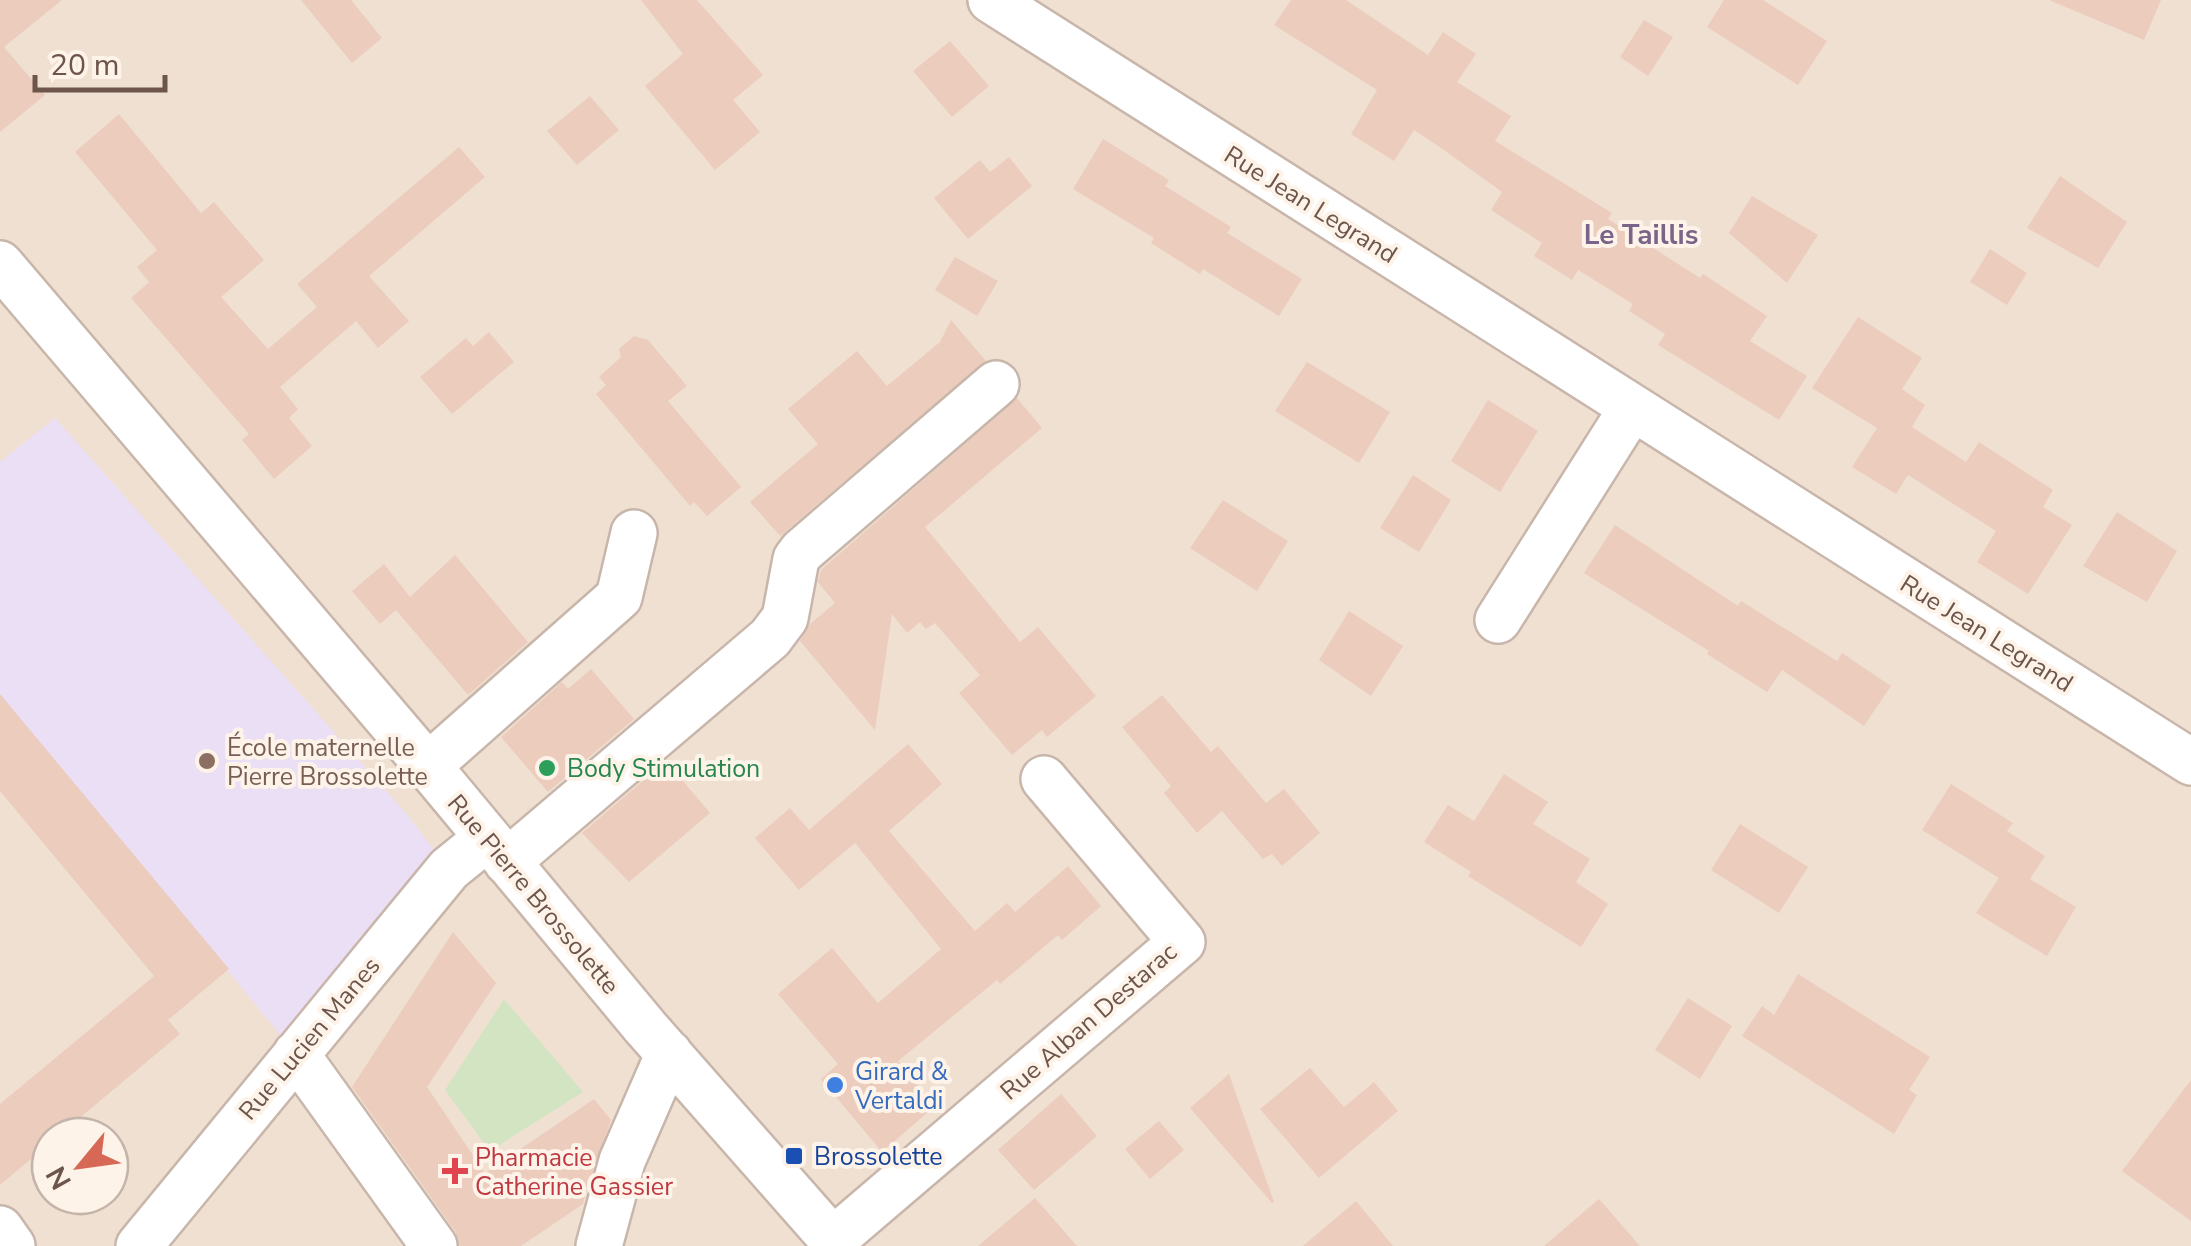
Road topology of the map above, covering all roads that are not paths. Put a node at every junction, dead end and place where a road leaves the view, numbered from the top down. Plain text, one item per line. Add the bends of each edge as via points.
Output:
1 (991, 0) edge
2 (0, 264) edge
3 (996, 384) dead end
4 (1632, 408) junction
5 (634, 534) dead end
6 (1498, 620) dead end
7 (2191, 762) edge
8 (428, 766) junction
9 (1044, 779) dead end
10 (497, 850) junction
11 (669, 1052) junction
12 (296, 1054) junction
13 (0, 1229) edge
14 (836, 1243) edge
15 (12, 1246) edge
16 (139, 1246) edge
17 (434, 1246) edge
18 (599, 1246) edge

1 - 4 street, Rue Jean Legrand
2 - 8 street, Rue Pierre Brossolette
3 - 10 street, Rue Lucien Manes via 802,552 785,618 770,638
4 - 6 street
4 - 7 street, Rue Jean Legrand
5 - 8 street via 619,596
8 - 10 street, Rue Pierre Brossolette
9 - 14 street, Rue Alban Destarac via 1182,942
10 - 11 street, Rue Pierre Brossolette
10 - 12 street, Rue Lucien Manes via 449,869
11 - 14 street, Rue Pierre Brossolette
11 - 18 street via 622,1160
12 - 16 street, Rue Lucien Manes
12 - 17 street
13 - 15 street

